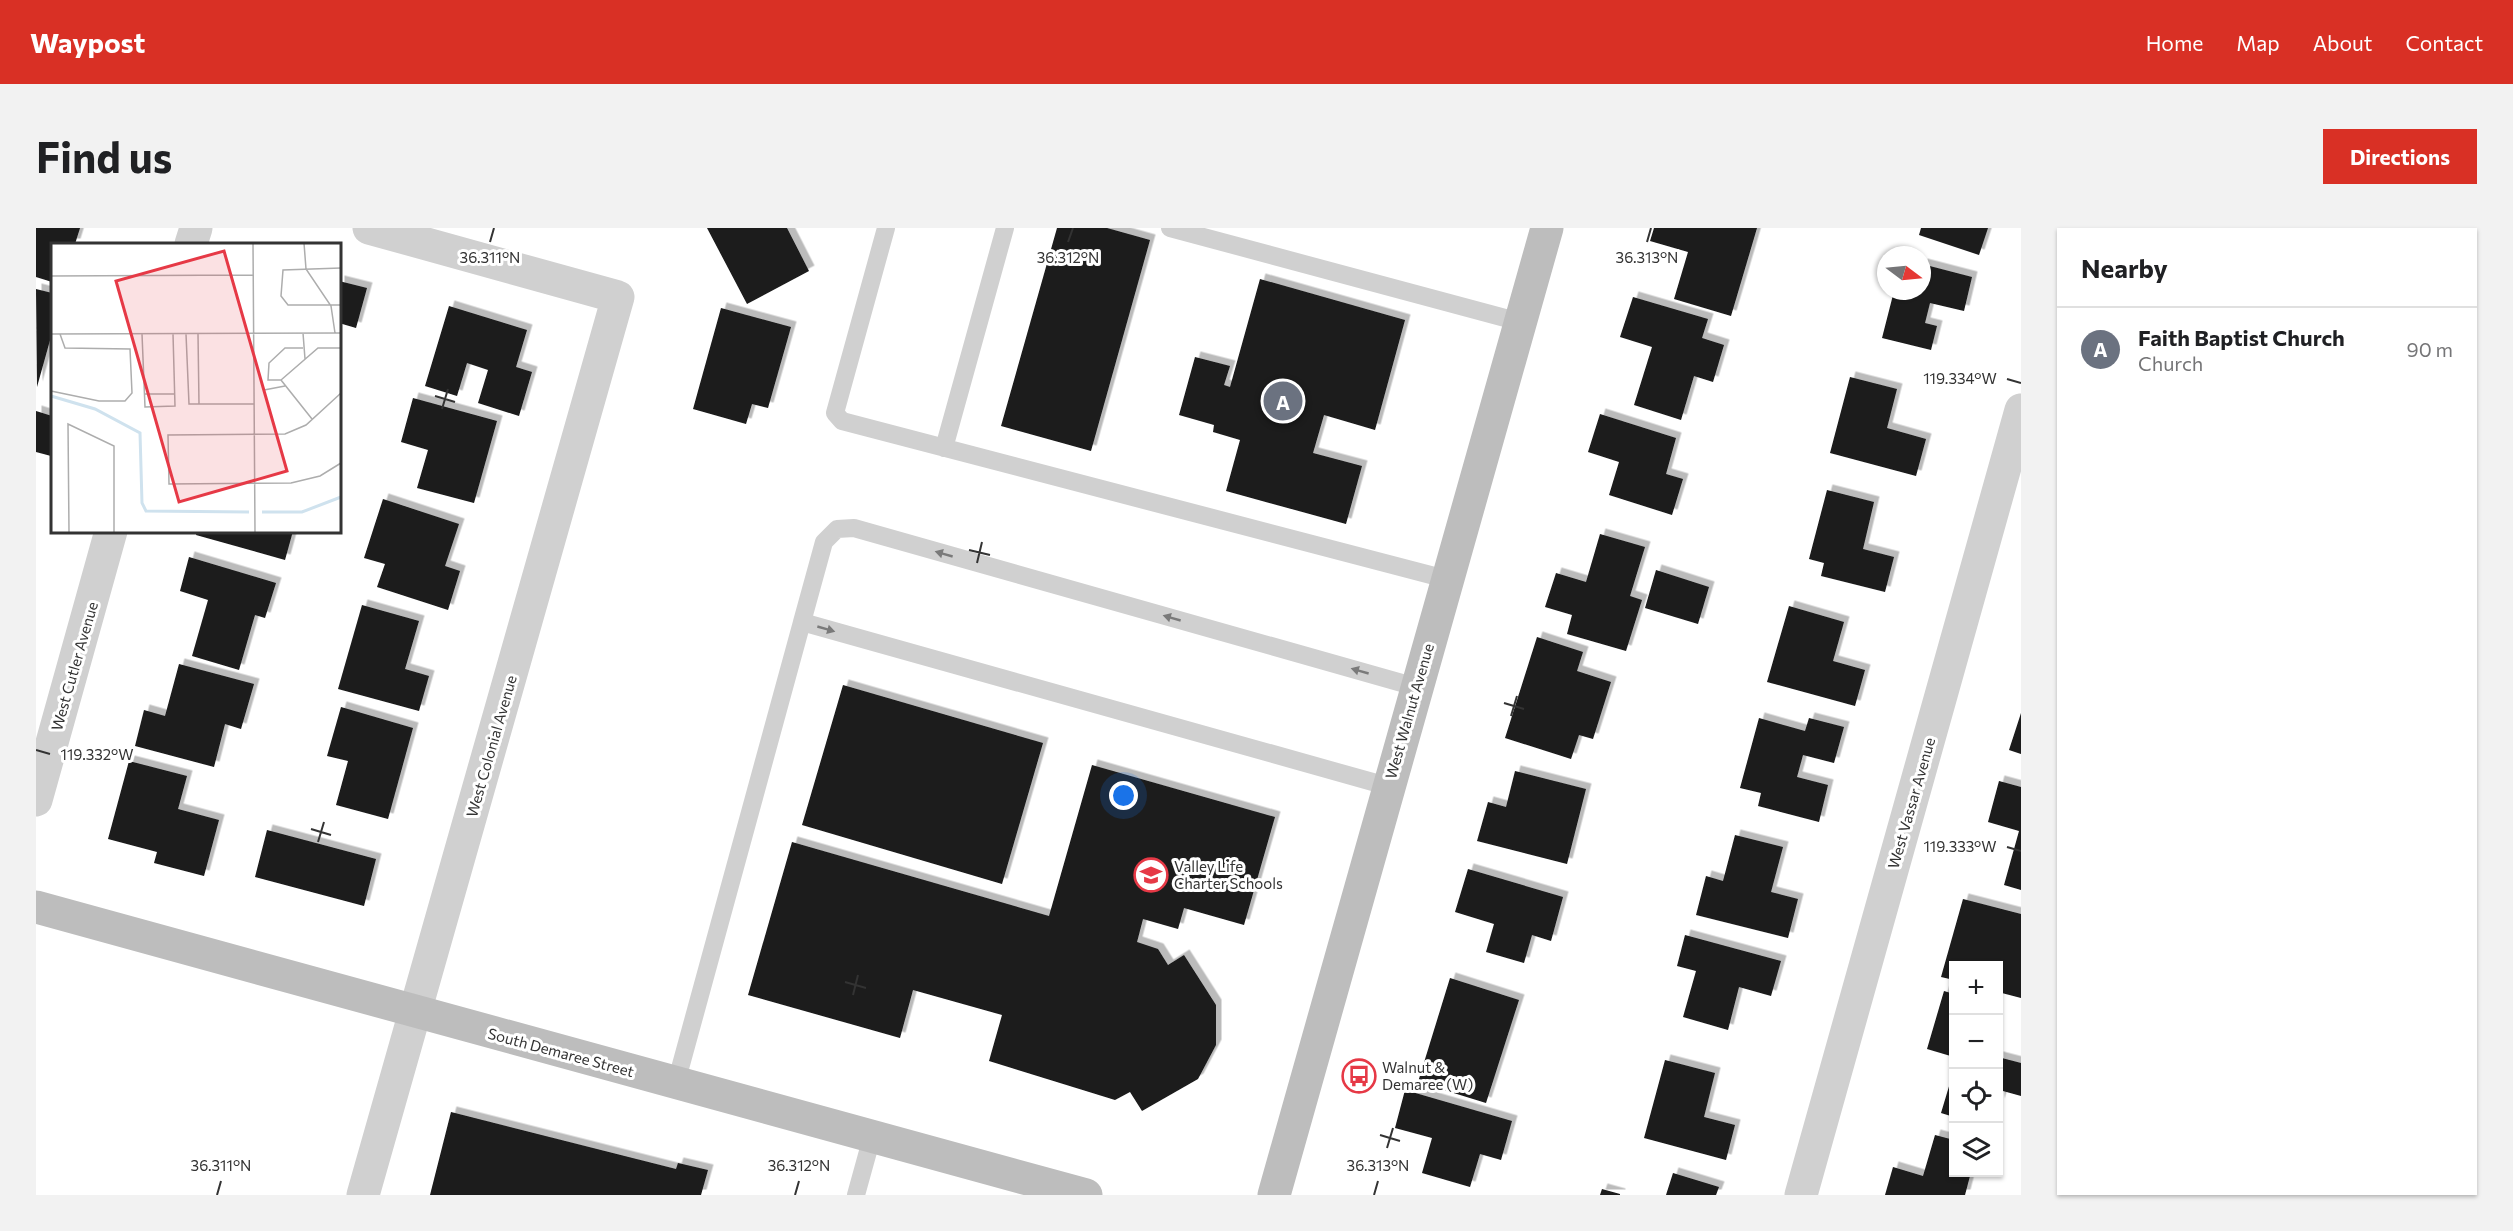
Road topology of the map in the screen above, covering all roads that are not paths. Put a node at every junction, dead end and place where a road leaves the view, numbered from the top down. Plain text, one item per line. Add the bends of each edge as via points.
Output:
1 (196, 228) edge
2 (369, 228) edge
3 (886, 228) edge
4 (1005, 228) edge
5 (1170, 228) edge
6 (1546, 228) edge
7 (191, 243) edge
8 (1520, 322) junction
9 (2021, 410) edge
10 (944, 448) junction
11 (111, 532) edge
12 (1446, 579) junction
13 (802, 622) junction
14 (1416, 687) junction
15 (1388, 786) junction
16 (36, 801) edge
17 (36, 907) edge
18 (415, 1012) junction
19 (676, 1083) junction
20 (872, 1137) junction
21 (363, 1195) edge
22 (856, 1195) edge
23 (1086, 1195) edge
24 (1274, 1195) edge
25 (1801, 1195) edge

1 - 7 street
2 - 18 street, West Colonial Avenue via 618,297
3 - 10 lane via 835,413 842,421
4 - 10 lane
5 - 8 lane
6 - 8 main road, West Walnut Avenue
8 - 12 main road, West Walnut Avenue
9 - 25 street, West Vassar Avenue
10 - 12 lane
11 - 16 street, West Cutler Avenue
12 - 14 main road, West Walnut Avenue
14 -> 13 lane via 854,528 837,529 824,542
13 -> 15 lane
13 - 19 lane
14 - 15 main road, West Walnut Avenue
15 - 24 main road, West Walnut Avenue
17 - 18 main road, South Demaree Street
18 - 19 main road, South Demaree Street
18 - 21 street, West Colonial Avenue
19 - 20 main road, South Demaree Street
20 - 22 lane
20 - 23 main road, South Demaree Street

